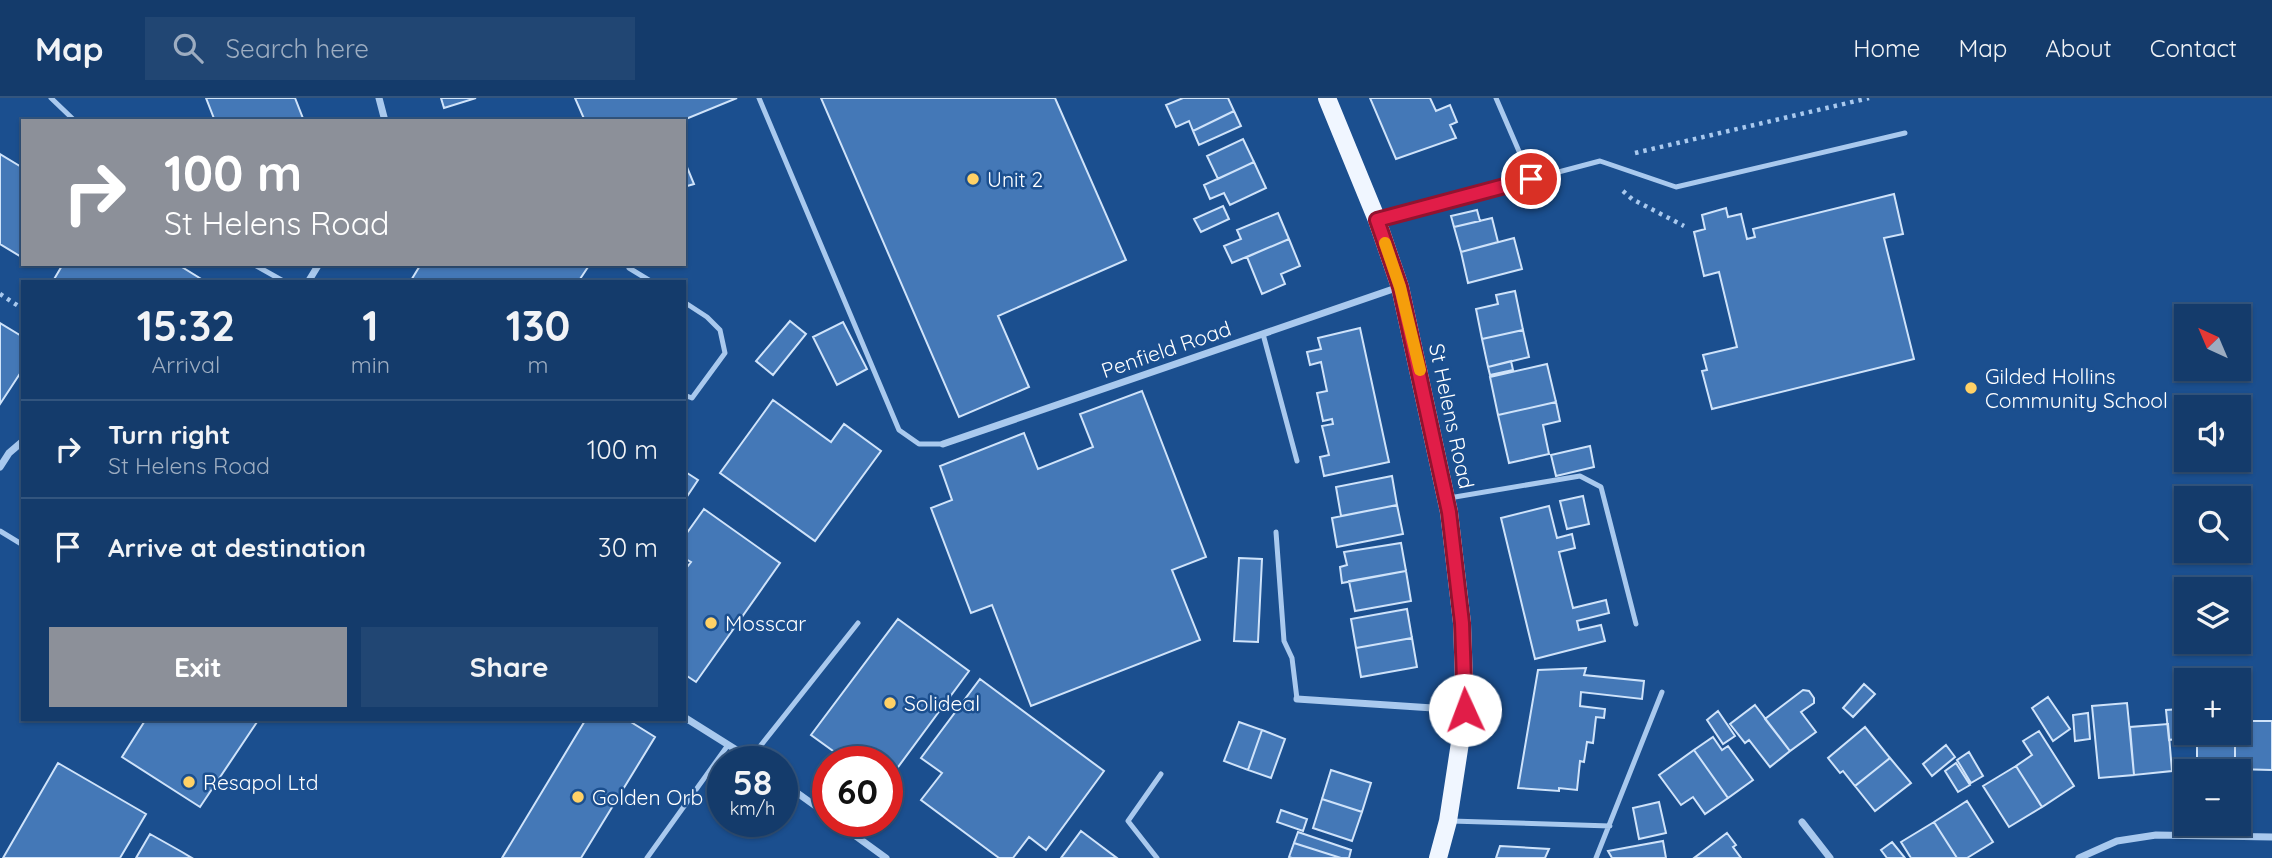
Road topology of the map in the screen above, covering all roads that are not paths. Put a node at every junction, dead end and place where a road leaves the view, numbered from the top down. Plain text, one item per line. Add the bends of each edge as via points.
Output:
1 (51, 98) edge
2 (379, 98) edge
3 (760, 98) edge
4 (1327, 98) edge
5 (1496, 98) edge
6 (73, 119) edge
7 (384, 119) edge
8 (1905, 133) dead end
9 (1531, 179) junction
10 (1377, 220) junction
11 (257, 266) edge
12 (629, 268) dead end
13 (281, 280) edge
14 (649, 280) edge
15 (1400, 287) junction
16 (686, 303) edge
17 (1263, 334) junction
18 (686, 396) edge
19 (21, 443) edge
20 (943, 444) joint
21 (1297, 461) dead end
22 (0, 467) edge
23 (1446, 499) junction
24 (0, 531) edge
25 (1276, 532) dead end
26 (21, 544) edge
27 (858, 623) dead end
28 (1636, 624) dead end
29 (1662, 692) dead end
30 (1297, 699) joint
31 (1465, 710) junction
32 (686, 718) edge
33 (728, 745) joint
34 (763, 746) edge
35 (1161, 774) dead end
36 (1448, 821) junction
37 (1802, 822) dead end
38 (1610, 825) junction
39 (2272, 836) edge
40 (857, 837) edge
41 (647, 858) edge
42 (886, 858) edge
43 (1157, 858) edge
44 (1438, 858) edge
45 (1596, 858) edge
46 (1830, 858) edge
47 (2079, 858) edge

1 - 6 lane
2 - 7 street
3 - 20 lane via 899,430 919,444
4 - 10 main road, St Helens Road
5 - 9 lane
8 - 9 lane via 1676,187 1600,161
9 - 10 lane
10 - 15 main road, St Helens Road
11 - 13 lane
12 - 14 lane
15 - 17 street, Penfield Road
15 - 23 main road, St Helens Road
16 - 18 lane via 720,330 726,352 692,398
17 - 20 street, Penfield Road
17 - 21 lane
19 - 22 street
23 - 28 lane via 1580,476 1601,487
23 - 31 main road, St Helens Road via 1462,623
24 - 26 lane
25 - 30 lane via 1284,641 1292,658
27 - 34 lane
29 - 38 lane
30 - 31 street
31 - 36 main road, St Helens Road
32 - 33 street
33 - 41 lane
35 - 43 lane via 1128,821
36 - 38 lane
36 - 44 main road, St Helens Road
37 - 46 street
38 - 45 lane
39 - 47 street via 2157,835 2118,841
40 - 42 street

